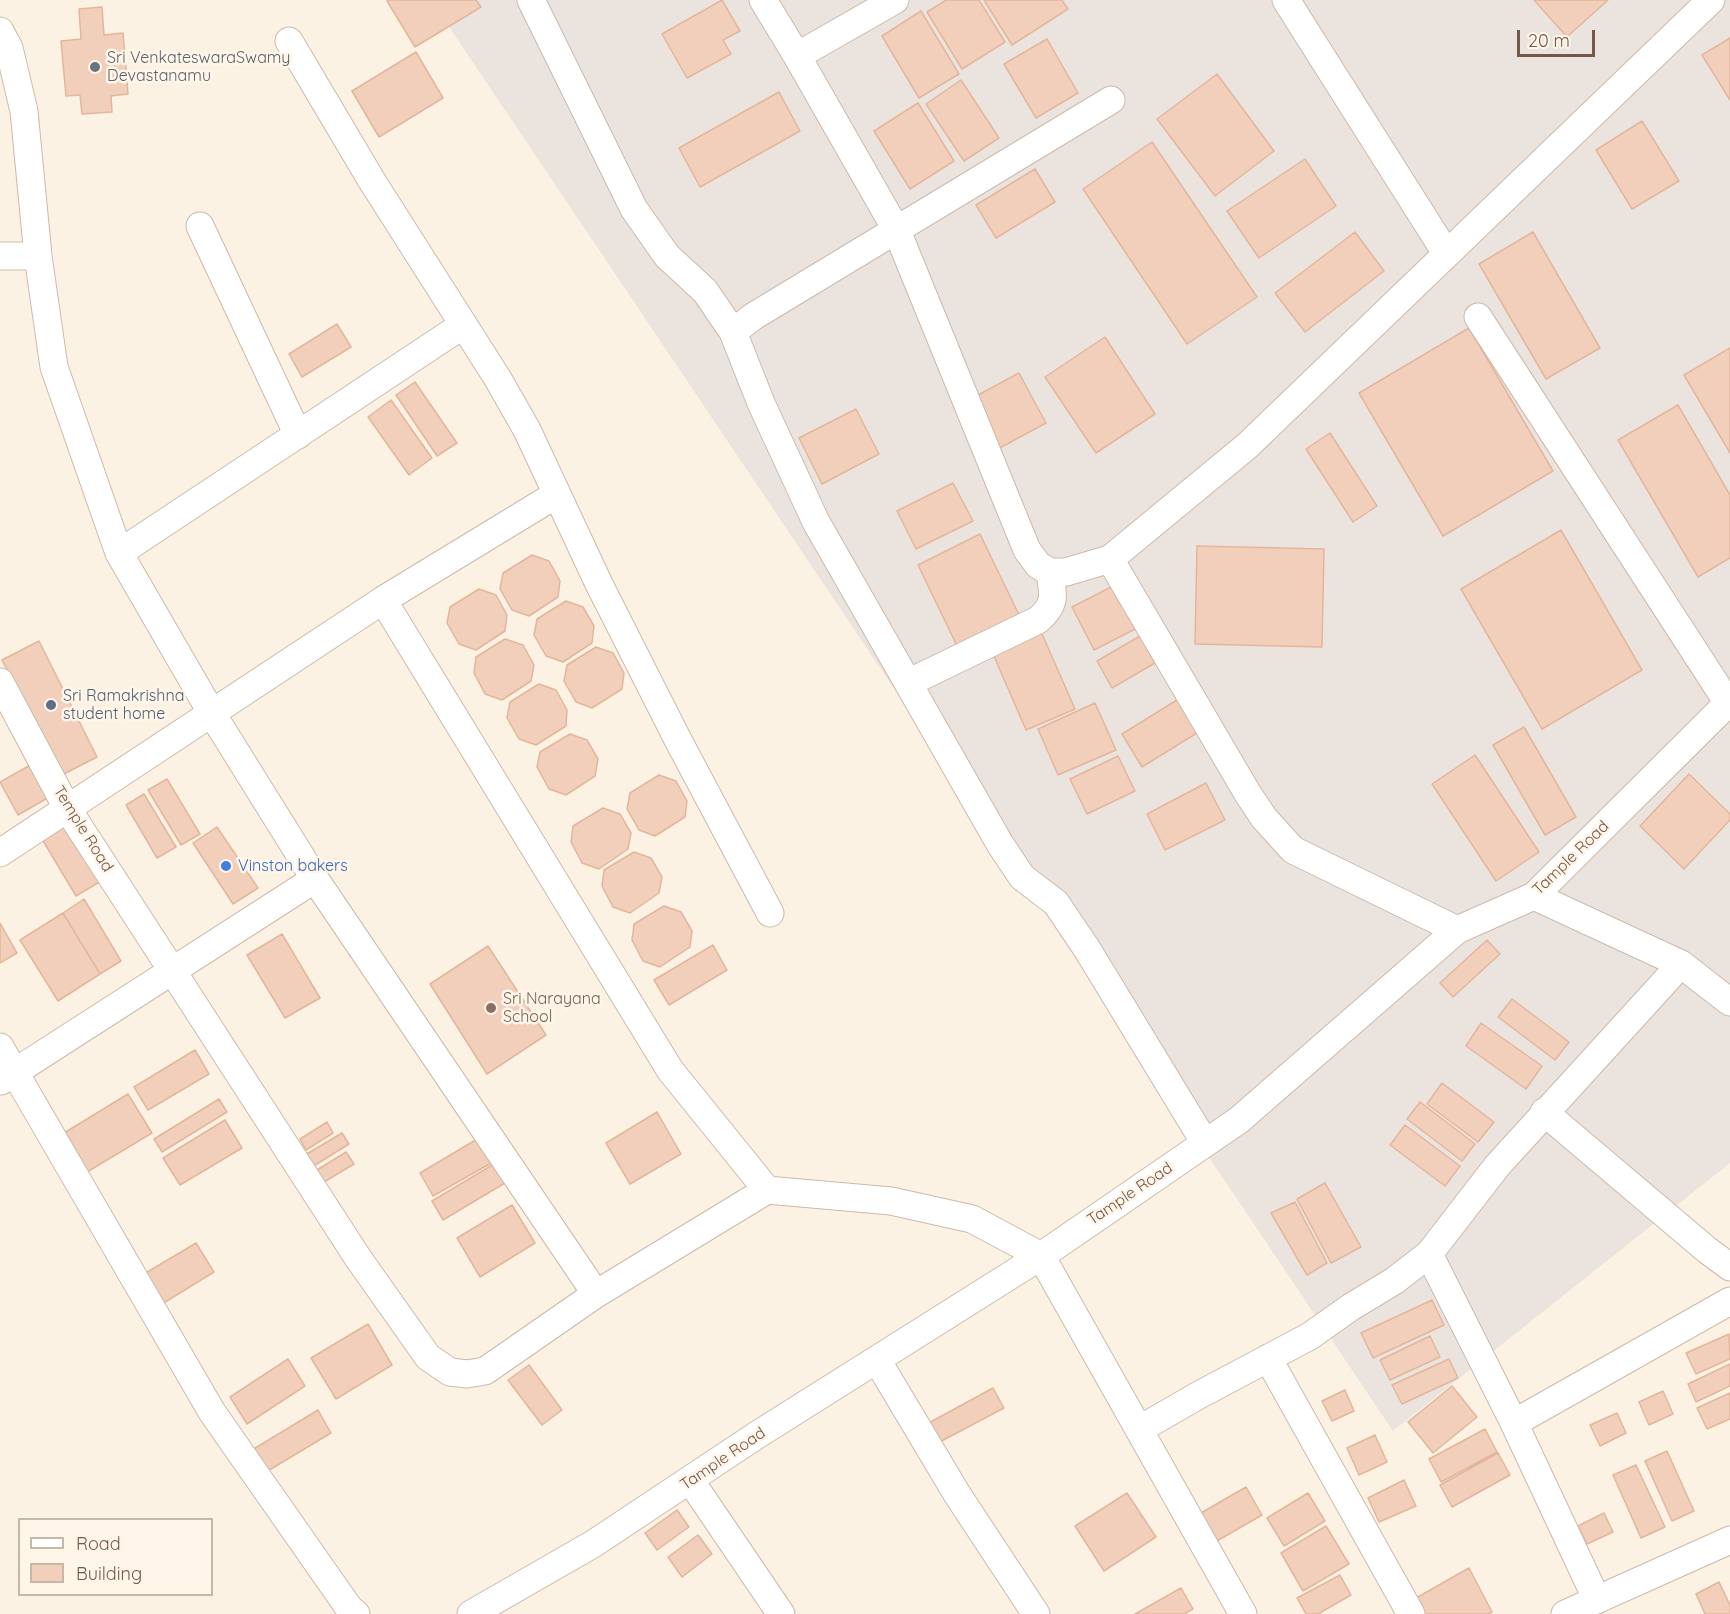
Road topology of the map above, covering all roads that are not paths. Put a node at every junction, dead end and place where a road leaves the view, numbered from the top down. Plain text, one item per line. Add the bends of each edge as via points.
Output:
1 (531, 0) edge
2 (763, 0) edge
3 (895, 0) edge
4 (1286, 0) edge
5 (1711, 0) edge
6 (0, 31) edge
7 (289, 41) dead end
8 (797, 56) junction
9 (1111, 100) dead end
10 (200, 226) dead end
11 (897, 231) junction
12 (1446, 253) junction
13 (0, 256) edge
14 (38, 256) junction
15 (1478, 317) dead end
16 (463, 325) junction
17 (732, 332) junction
18 (298, 435) junction
19 (557, 494) junction
20 (119, 553) junction
21 (1110, 559) junction
22 (1050, 572) junction
23 (383, 600) junction
24 (0, 682) edge
25 (908, 683) junction
26 (1729, 702) edge
27 (211, 712) junction
28 (67, 808) junction
29 (0, 853) edge
30 (315, 879) junction
31 (1534, 896) junction
32 (770, 913) dead end
33 (1457, 930) junction
34 (1681, 964) junction
35 (174, 971) junction
36 (1730, 1002) edge
37 (0, 1047) edge
38 (7, 1077) edge
39 (1544, 1112) junction
40 (1205, 1143) junction
41 (767, 1190) junction
42 (1429, 1254) junction
43 (1041, 1256) junction
44 (1730, 1267) edge
45 (596, 1294) junction
46 (1730, 1301) edge
47 (1268, 1358) junction
48 (877, 1360) junction
49 (1514, 1423) junction
50 (1140, 1429) junction
51 (690, 1480) junction
52 (1730, 1540) edge
53 (1597, 1600) junction
54 (356, 1614) edge
55 (471, 1614) edge
56 (781, 1614) edge
57 (1036, 1614) edge
58 (1243, 1614) edge
59 (1411, 1614) edge
60 (1565, 1614) edge

1 - 17 street via 634,209 667,256 705,291
2 - 8 street
3 - 8 street
4 - 12 street
5 - 12 street
6 - 14 street via 9,48 24,111
7 - 16 street
8 - 11 street
9 - 11 street
10 - 18 street
11 - 17 street
11 - 22 street via 1026,550
12 - 21 street via 1246,446
13 - 14 street
14 - 20 street via 54,367
15 - 26 street
16 - 18 street
16 - 19 street via 527,430
17 - 25 street via 816,522
18 - 20 street
19 - 23 street
19 - 32 street via 677,738
20 - 27 street
21 - 22 street via 1066,572
21 - 33 street via 1248,794 1293,850
22 - 25 street via 1053,598 1049,610 1038,620
23 - 27 street
23 - 41 street via 670,1070
24 - 28 street, Temple Road
25 - 40 street via 999,844 1022,877 1056,903
26 - 31 street, Tample Road
27 - 28 street
27 - 30 street
28 - 29 street
28 - 35 street, Temple Road
30 - 35 street
30 - 45 street
31 - 33 street, Tample Road
31 - 34 street
33 - 40 street, Tample Road via 1239,1120
34 - 36 street
34 - 39 street
35 - 38 street
35 - 45 street, Temple Road via 358,1258 428,1357 450,1372 485,1371
37 - 38 street
38 - 54 street via 212,1412
39 - 42 street
39 - 44 street
40 - 43 street, Tample Road
41 - 43 street via 891,1201 972,1219
41 - 45 street, Temple Road
42 - 47 street via 1310,1336
42 - 49 street
43 - 48 street, Tample Road
43 - 50 street
46 - 49 street
47 - 50 street
47 - 59 street
48 - 51 street, Tample Road
48 - 57 street via 957,1494
49 - 53 street
50 - 58 street
51 - 55 street, Tample Road via 593,1544
51 - 56 street
52 - 53 street
53 - 60 street

